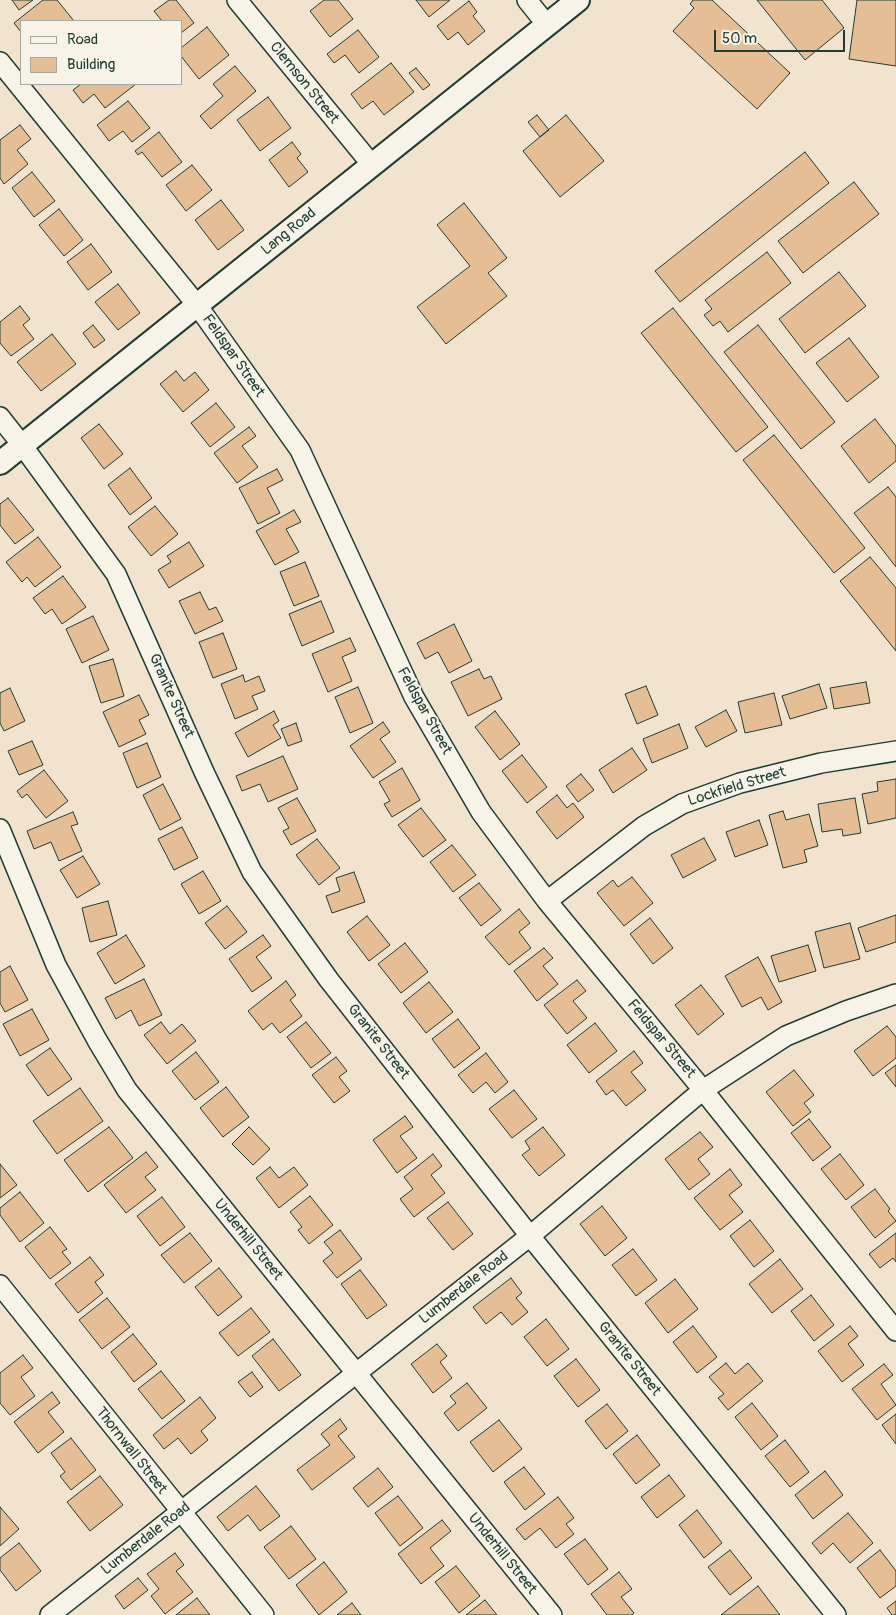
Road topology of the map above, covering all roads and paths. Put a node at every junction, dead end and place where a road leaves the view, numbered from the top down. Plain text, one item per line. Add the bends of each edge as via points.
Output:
1 (237, 0) edge
2 (527, 0) edge
3 (578, 0) edge
4 (547, 25) junction
5 (0, 62) edge
6 (372, 165) junction
7 (198, 305) junction
8 (0, 417) edge
9 (22, 445) junction
10 (0, 463) edge
11 (896, 751) edge
12 (0, 829) edge
13 (547, 901) junction
14 (896, 994) edge
15 (703, 1090) junction
16 (530, 1236) junction
17 (0, 1285) edge
18 (896, 1331) edge
19 (355, 1374) junction
20 (180, 1512) junction
21 (50, 1615) edge
22 (264, 1615) edge
23 (552, 1615) edge
24 (836, 1615) edge

1 - 6 street, Clemson Street
2 - 4 street
3 - 4 street, Lang Road
4 - 6 street, Lang Road
5 - 7 street, Feldspar Street
6 - 7 street, Lang Road
7 - 9 street, Lang Road
7 - 13 street, Feldspar Street via 300,450 414,697 482,812
8 - 9 street, Granite Street
9 - 10 street, Lang Road
9 - 16 street, Granite Street via 116,574 252,872 329,980
11 - 13 street, Lockfield Street via 812,765 740,783 682,804 644,826
12 - 19 street, Underhill Street via 56,965 127,1090
13 - 15 street, Feldspar Street
14 - 15 street, Lumberdale Road via 786,1036
15 - 16 street, Lumberdale Road
15 - 18 street, Feldspar Street
16 - 19 street, Lumberdale Road
16 - 24 street, Granite Street
17 - 20 street, Thornwall Street
19 - 20 street, Lumberdale Road
19 - 23 street, Underhill Street
20 - 21 street, Lumberdale Road
20 - 22 street, Thornwall Street

